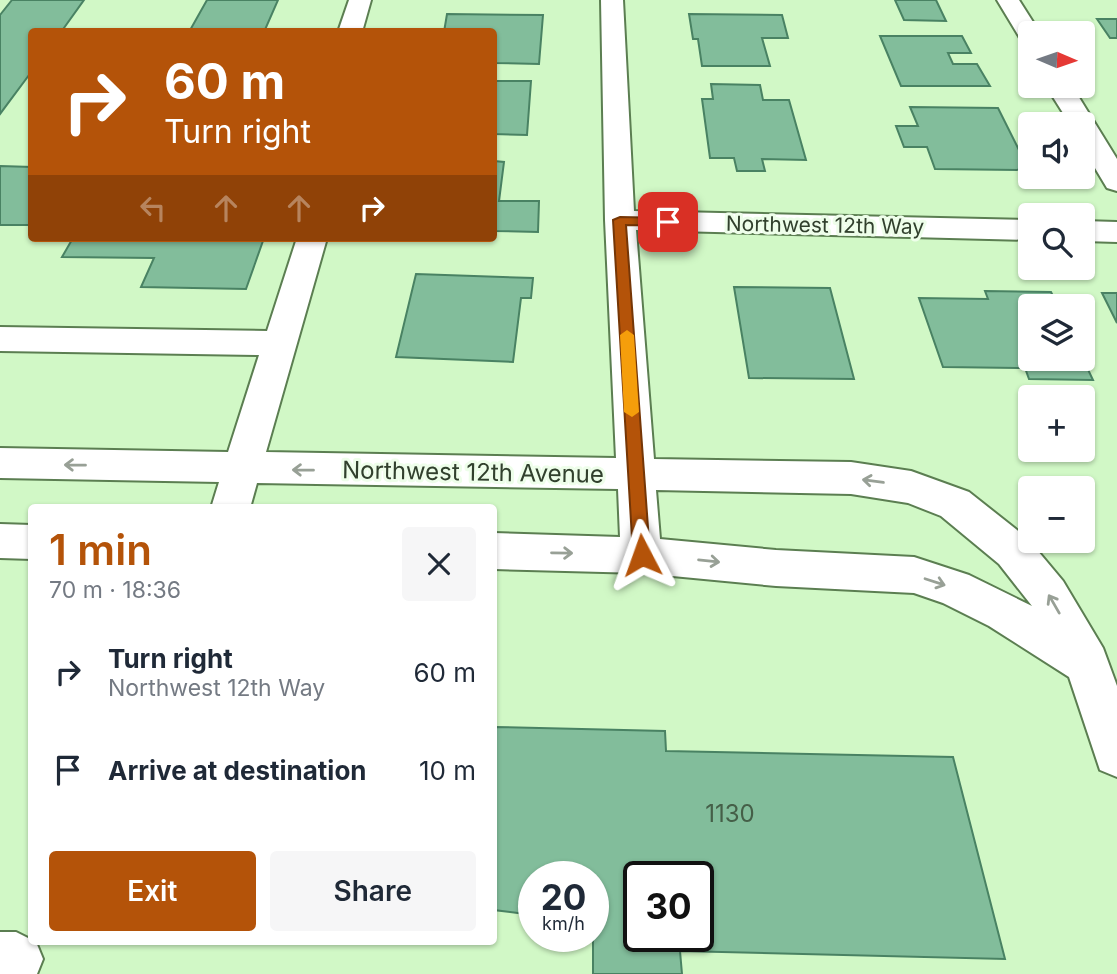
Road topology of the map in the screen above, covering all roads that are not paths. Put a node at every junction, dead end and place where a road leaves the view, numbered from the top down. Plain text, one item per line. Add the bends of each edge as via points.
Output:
1 (360, 0) edge
2 (612, 0) edge
3 (1008, 0) edge
4 (1021, 21) edge
5 (350, 28) edge
6 (1095, 145) edge
7 (1117, 181) edge
8 (620, 220) junction
9 (1018, 230) edge
10 (1095, 231) edge
11 (1117, 232) edge
12 (311, 242) edge
13 (0, 338) edge
14 (280, 343) junction
15 (0, 463) edge
16 (242, 469) junction
17 (636, 474) junction
18 (231, 504) edge
19 (0, 541) edge
20 (28, 542) edge
21 (497, 551) edge
22 (642, 555) junction
23 (1087, 663) junction
24 (1117, 753) edge

1 - 5 street
2 - 8 street
3 - 4 street
6 - 7 street
8 - 9 street, Northwest 12th Way
8 - 17 street
10 - 11 street
12 - 14 street
13 - 14 street
14 - 16 street
16 -> 15 street, Northwest 12th Avenue
17 -> 16 street, Northwest 12th Avenue
16 - 18 street
17 - 22 street
23 -> 17 street, Northwest 12th Avenue via 1048,594 1013,551 956,504 911,487 851,478
19 - 20 street
21 -> 22 street
22 -> 23 street via 914,575 1004,612
23 - 24 street, Northwest 12th Avenue

